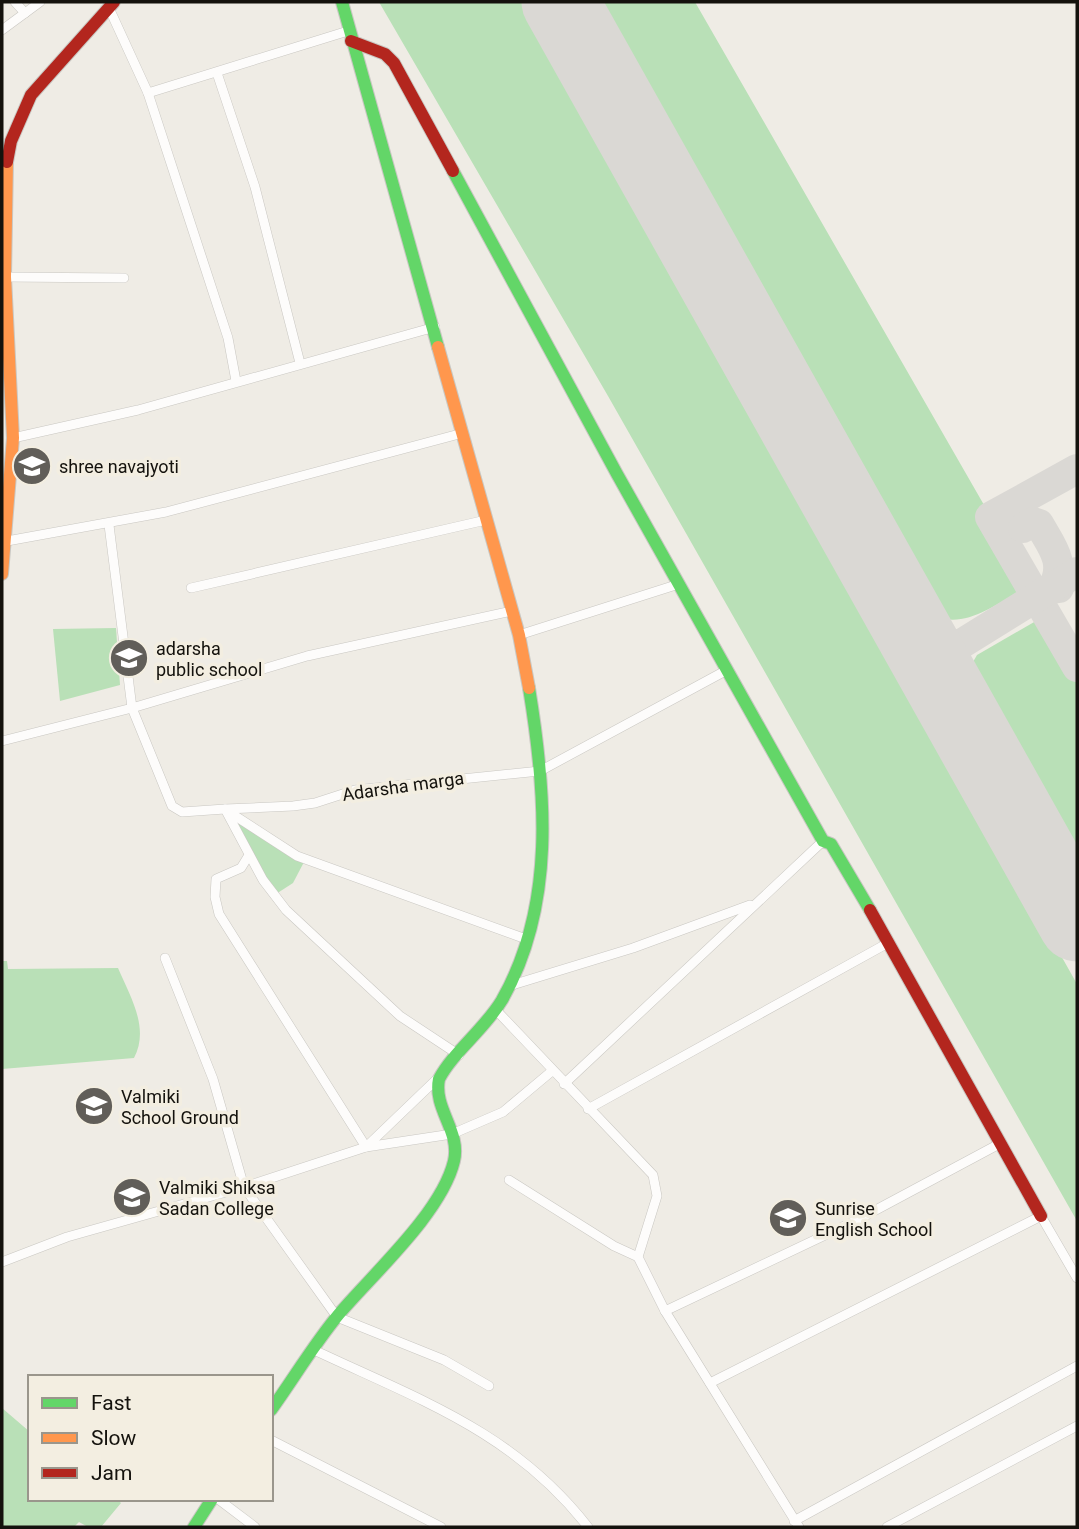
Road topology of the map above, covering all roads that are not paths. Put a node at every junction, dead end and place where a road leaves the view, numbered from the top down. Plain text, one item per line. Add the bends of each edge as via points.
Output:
1 (15, 2) edge
2 (40, 2) edge
3 (342, 2) edge
4 (112, 5) edge
5 (25, 13) junction
6 (2, 30) edge
7 (349, 36) junction
8 (218, 74) junction
9 (148, 93) junction
10 (4, 244) edge
11 (5, 276) junction
12 (124, 278) dead end
13 (4, 303) edge
14 (435, 327) junction
15 (300, 363) junction
16 (236, 381) junction
17 (7, 395) edge
18 (463, 433) junction
19 (13, 438) junction
20 (486, 520) junction
21 (109, 525) junction
22 (5, 549) edge
23 (2, 574) edge
24 (679, 584) junction
25 (191, 588) dead end
26 (512, 611) junction
27 (519, 635) junction
28 (727, 670) junction
29 (132, 708) junction
30 (2, 741) edge
31 (540, 771) junction
32 (225, 809) junction
33 (823, 841) junction
34 (248, 855) junction
35 (755, 903) junction
36 (526, 939) junction
37 (888, 943) junction
38 (165, 957) dead end
39 (509, 986) junction
40 (496, 1010) junction
41 (459, 1055) junction
42 (552, 1071) junction
43 (442, 1075) junction
44 (564, 1084) junction
45 (588, 1109) junction
46 (452, 1134) junction
47 (1001, 1143) junction
48 (366, 1147) junction
49 (509, 1180) dead end
50 (244, 1187) junction
51 (1041, 1216) junction
52 (638, 1257) junction
53 (2, 1262) edge
54 (1077, 1278) edge
55 (665, 1311) junction
56 (337, 1317) junction
57 (314, 1350) junction
58 (1077, 1366) edge
59 (710, 1383) junction
60 (489, 1386) dead end
61 (273, 1407) edge
62 (1077, 1426) edge
63 (273, 1441) edge
64 (211, 1501) edge
65 (221, 1501) edge
66 (797, 1524) edge
67 (194, 1527) edge
68 (255, 1527) edge
69 (441, 1527) edge
70 (588, 1527) edge
71 (887, 1527) edge

1 - 5 street
2 - 5 street
3 - 7 street
4 - 9 street
4 - 10 street via 49,73 19,117 6,169
5 - 6 street
7 - 8 street
7 - 14 street
7 - 24 street via 362,49 383,52 394,63
8 - 9 street
8 - 15 street via 255,187
9 - 16 street via 228,338
10 - 11 street
11 - 12 street
11 - 13 street
13 - 17 street
14 - 15 street
14 - 18 street
15 - 16 street
16 - 19 street via 138,410
17 - 19 street
18 - 20 street
18 - 21 street
19 - 22 street
20 - 25 street
20 - 26 street
21 - 22 street
21 - 29 street
22 - 23 street
24 - 27 street
24 - 28 street
26 - 27 street
26 - 29 street via 307,656
27 - 31 street
28 - 31 street
28 - 33 street
29 - 30 street
29 - 32 street, Adarsha marga via 177,811
31 - 32 street, Adarsha marga via 355,790 293,806
31 - 36 street via 545,831 542,871
32 - 34 street
32 - 36 street via 297,856
33 - 35 street
33 - 37 street via 831,844
34 - 41 street via 286,910 400,1016
34 - 48 street via 241,869 216,879 219,914
35 - 39 street via 633,948
35 - 44 street
36 - 39 street
37 - 45 street
37 - 47 street
38 - 50 street via 213,1079
39 - 40 street
40 - 41 street
40 - 42 street
41 - 43 street
42 - 44 street
42 - 46 street via 503,1112
43 - 46 street via 439,1093
43 - 48 street
44 - 45 street
45 - 52 street via 653,1175 657,1196
46 - 48 street
46 - 56 street via 455,1153 437,1201
47 - 51 street
47 - 55 street via 859,1219
48 - 50 street
49 - 52 street
50 - 53 street via 67,1237
50 - 56 street
51 - 54 street
51 - 59 street
52 - 55 street
55 - 59 street
56 - 57 street
56 - 60 street via 444,1360
57 - 61 street
57 - 70 street via 502,1444 540,1473
58 - 66 street
59 - 66 street
62 - 71 street
63 - 69 street
64 - 67 street
65 - 68 street

